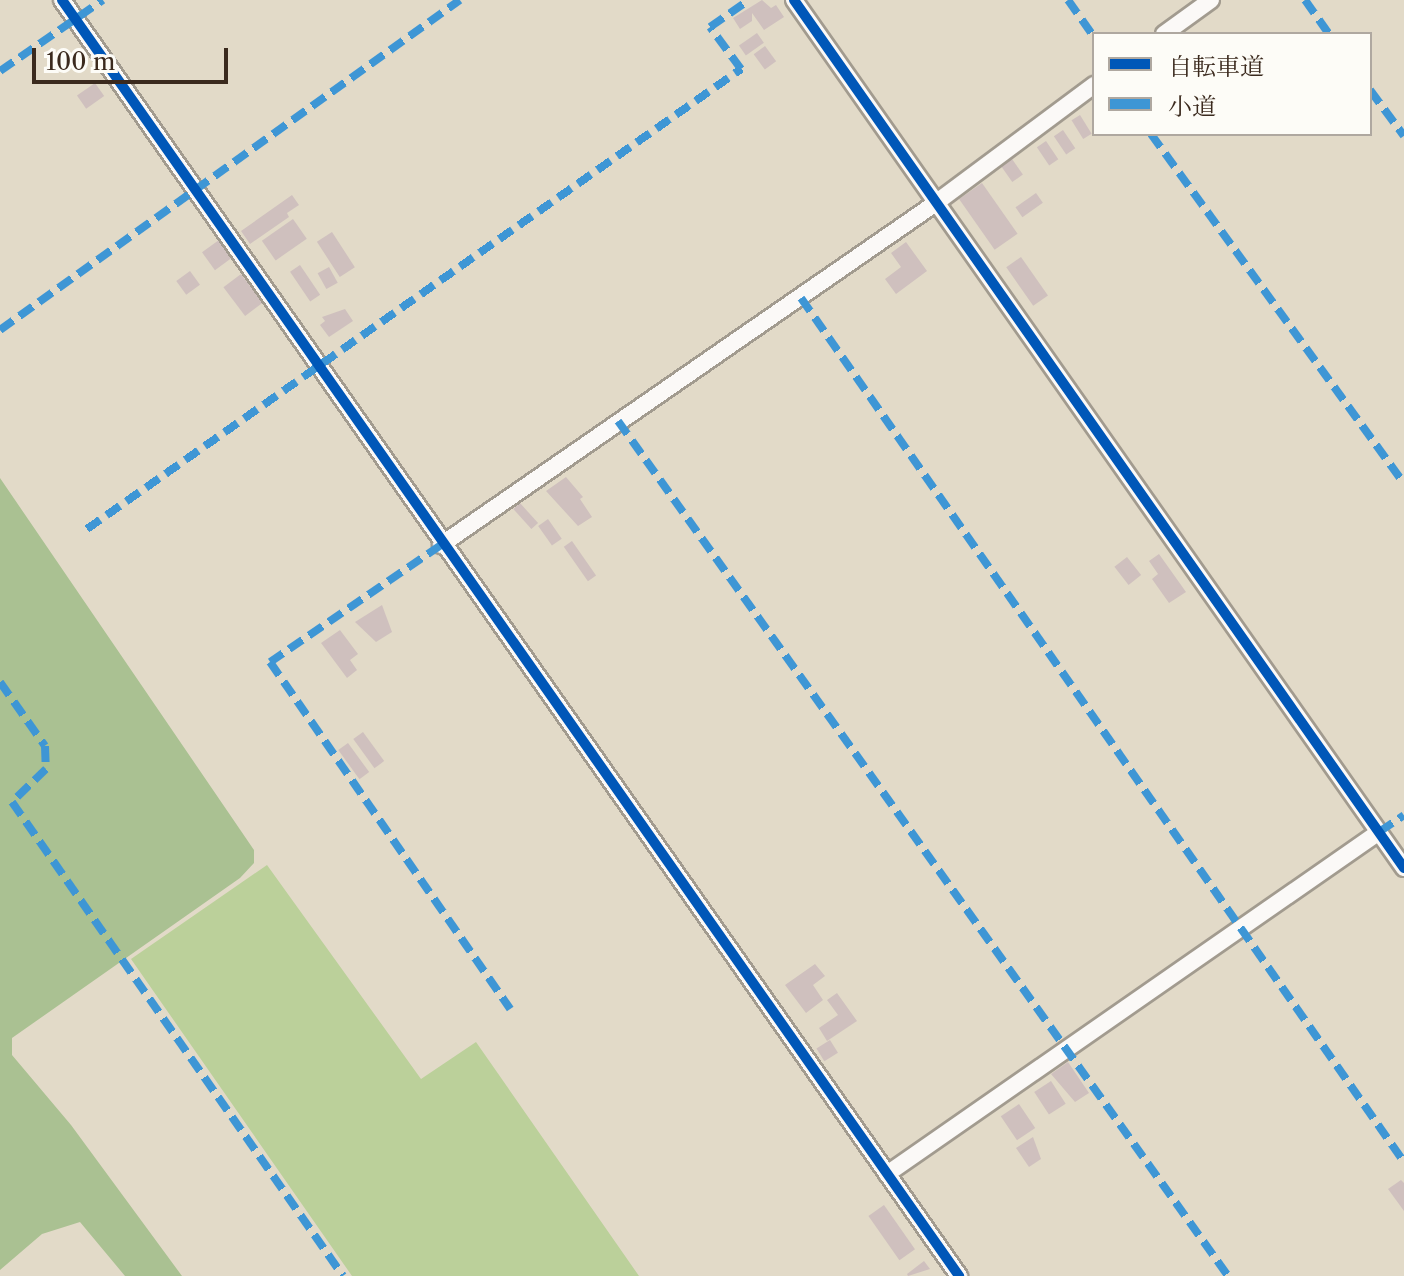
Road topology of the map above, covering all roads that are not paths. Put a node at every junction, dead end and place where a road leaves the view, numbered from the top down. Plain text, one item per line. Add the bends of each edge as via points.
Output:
1 (62, 0) edge
2 (794, 0) edge
3 (1211, 0) edge
4 (1167, 32) edge
5 (1092, 86) edge
6 (933, 205) junction
7 (441, 545) junction
8 (1379, 832) junction
9 (1404, 868) edge
10 (887, 1174) junction
11 (959, 1276) edge

1 - 7 street
2 - 6 street
3 - 4 street
5 - 6 street
6 - 7 street
6 - 8 street
7 - 10 street
8 - 9 street
8 - 10 street
10 - 11 street

